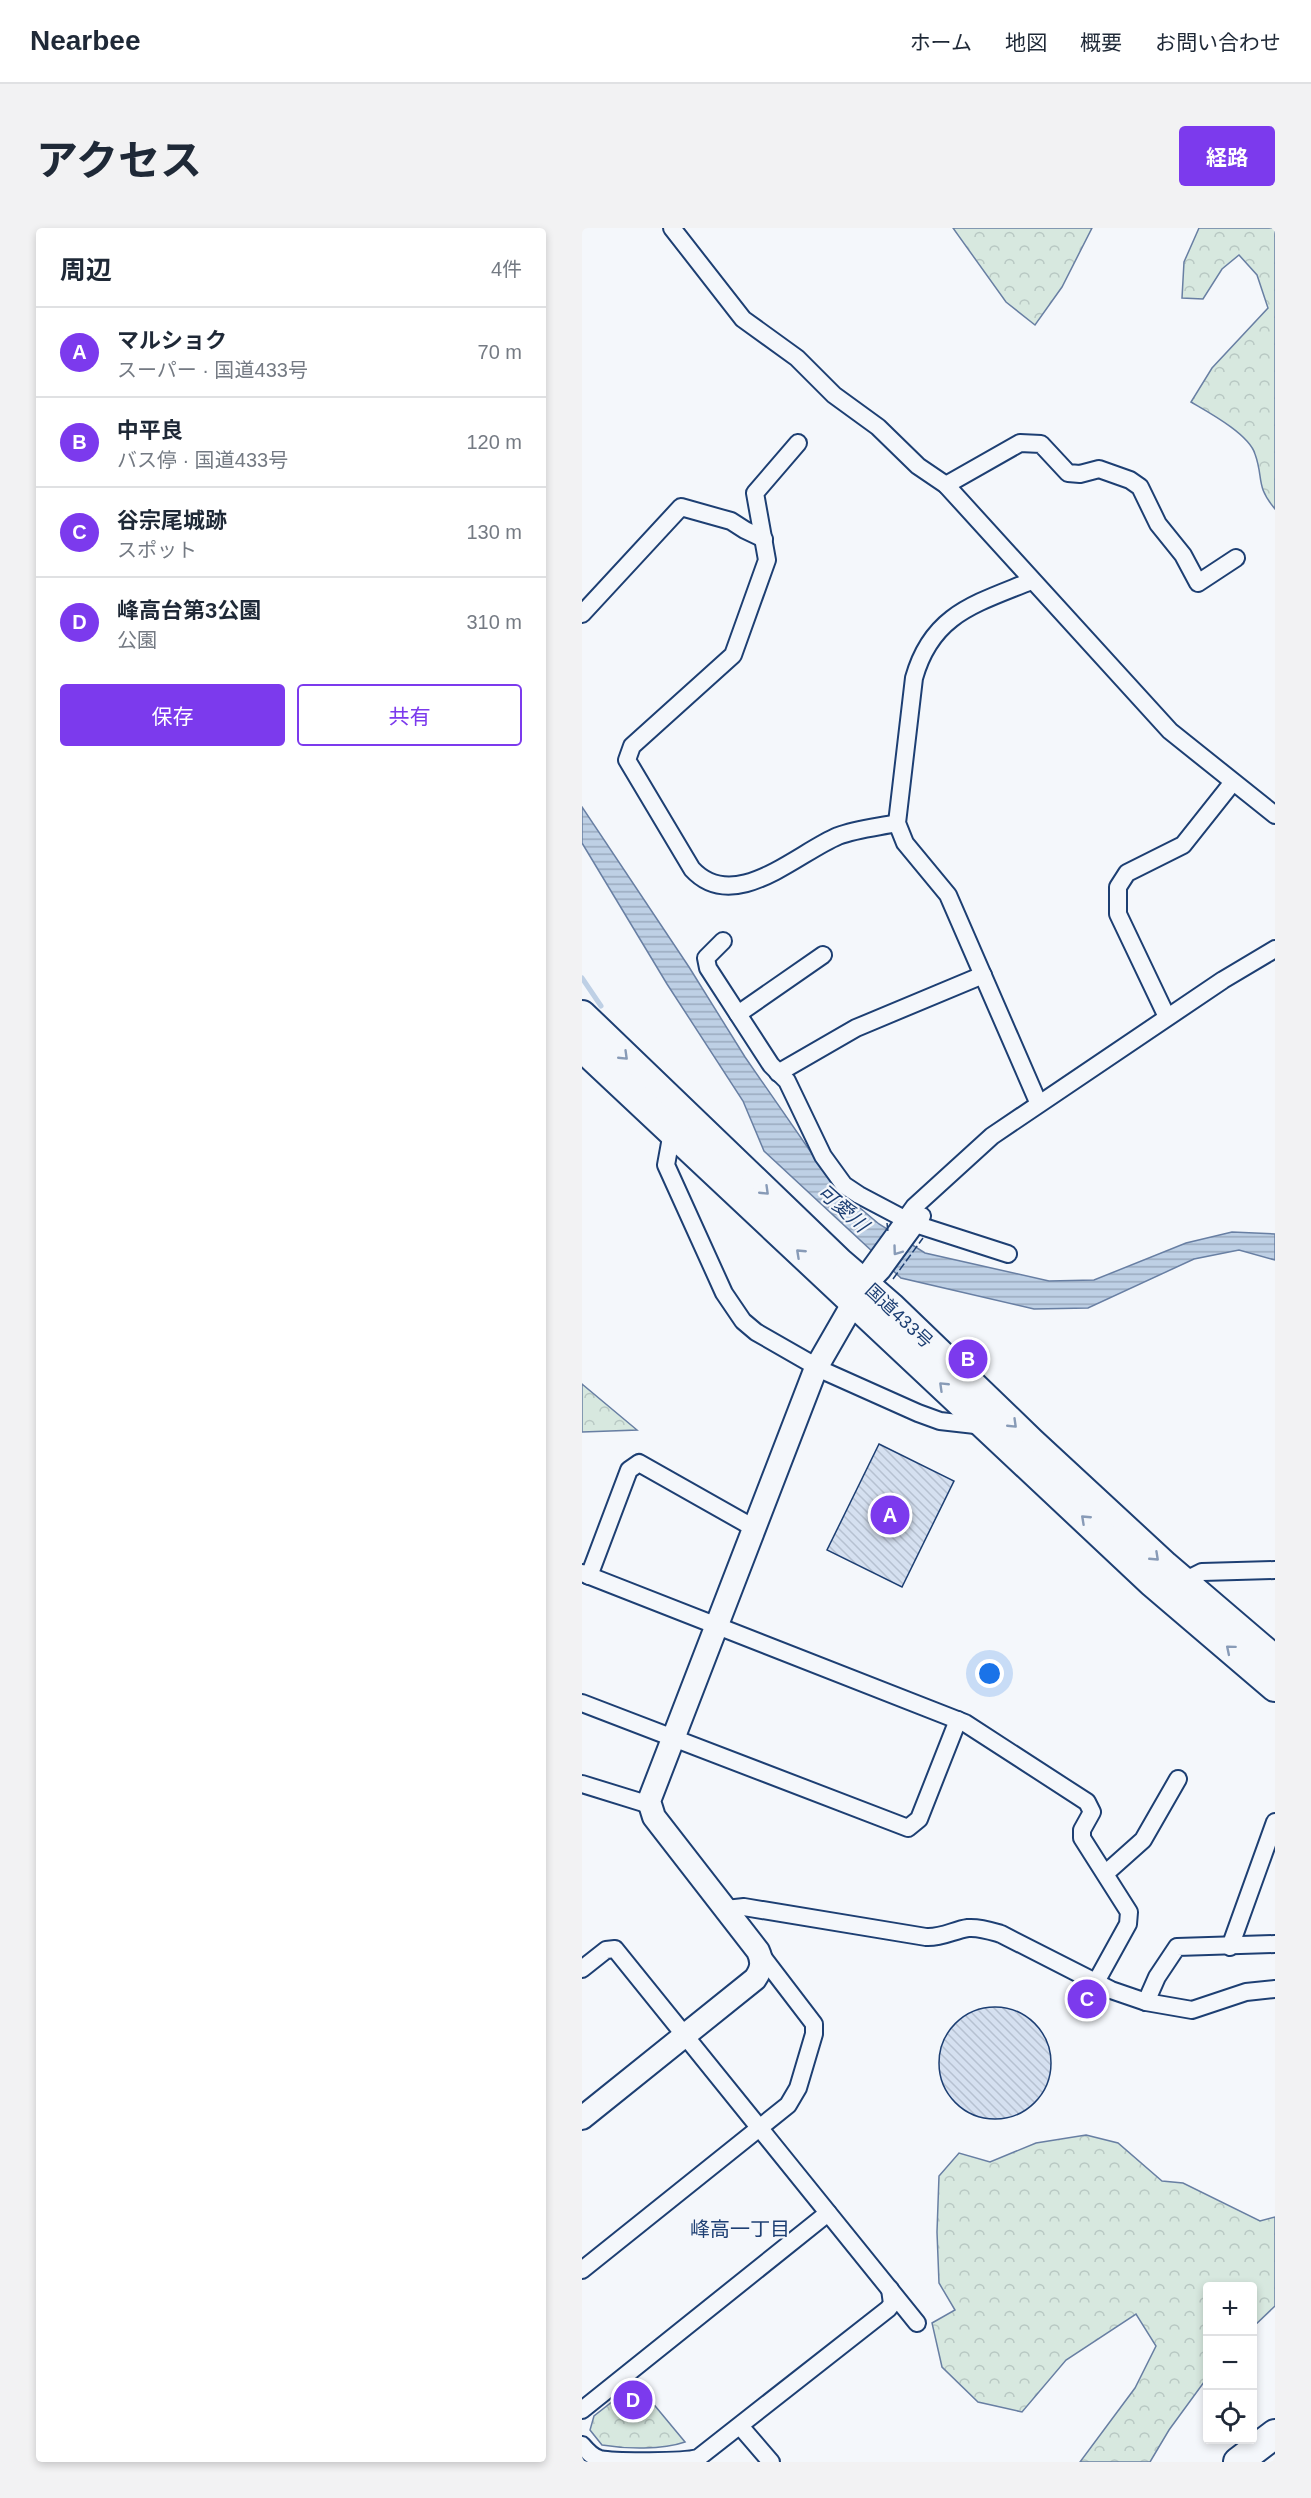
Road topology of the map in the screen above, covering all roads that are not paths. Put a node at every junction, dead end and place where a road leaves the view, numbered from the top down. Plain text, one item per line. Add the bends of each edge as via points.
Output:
1 (672, 228) edge
2 (798, 443) dead end
3 (946, 485) junction
4 (764, 539) junction
5 (1236, 558) dead end
6 (1031, 581) junction
7 (582, 614) edge
8 (1233, 782) junction
9 (1275, 815) edge
10 (897, 824) junction
11 (723, 941) dead end
12 (1275, 949) edge
13 (823, 955) dead end
14 (983, 975) junction
15 (738, 1014) junction
16 (582, 1015) edge
17 (1167, 1017) junction
18 (582, 1047) edge
19 (778, 1072) junction
20 (1038, 1102) junction
21 (672, 1132) junction
22 (907, 1226) junction
23 (1008, 1254) dead end
24 (868, 1281) junction
25 (817, 1366) junction
26 (985, 1426) junction
27 (754, 1528) junction
28 (1275, 1570) edge
29 (586, 1574) edge
30 (1174, 1586) junction
31 (716, 1626) junction
32 (1275, 1660) edge
33 (1275, 1687) edge
34 (582, 1704) edge
35 (958, 1720) junction
36 (672, 1738) junction
37 (1178, 1779) dead end
38 (582, 1784) edge
39 (650, 1805) junction
40 (1275, 1822) edge
41 (1106, 1873) junction
42 (726, 1909) junction
43 (1275, 1944) edge
44 (1230, 1947) junction
45 (758, 1951) junction
46 (582, 1969) edge
47 (1096, 1983) junction
48 (1275, 1989) edge
49 (1146, 2002) junction
50 (685, 2036) junction
51 (582, 2118) edge
52 (759, 2128) junction
53 (828, 2213) junction
54 (582, 2270) edge
55 (890, 2289) junction
56 (917, 2323) dead end
57 (582, 2410) edge
58 (1275, 2420) edge
59 (741, 2426) junction
60 (1257, 2434) edge
61 (1275, 2434) edge
62 (1243, 2444) edge
63 (582, 2445) edge
64 (771, 2462) edge
65 (1220, 2462) edge
66 (1238, 2462) edge

1 - 3 street via 742,319 797,358 834,395
2 - 4 street via 755,493
3 - 5 street via 1020,442 1041,444 1068,472 1080,474 1099,469 1140,487 1158,524 1183,555 1198,583
3 - 6 street
4 - 7 street via 731,520 681,507
4 - 10 street via 766,566 733,655 632,746 629,767 692,869 713,885 754,881 837,836
6 - 8 street via 1170,731
6 - 10 street via 971,605 947,620 920,656
8 - 9 street
8 - 17 street via 1183,845 1127,873 1119,887 1118,914
10 - 14 street via 904,843 948,895
11 - 15 street via 709,954 706,963
12 - 17 street
13 - 15 street
14 - 19 street via 856,1028
14 - 20 street
15 - 19 street
16 -> 24 highway, 国道433号
17 - 20 street
18 - 21 highway, 国道433号
19 - 22 street via 787,1081 832,1172
20 - 22 street via 936,1185
24 -> 21 highway, 国道433号
21 - 25 street via 666,1165 732,1308 756,1332
22 - 23 street
22 - 24 street
24 - 25 street
26 -> 24 highway, 国道433号
24 -> 30 highway, 国道433号
25 - 26 street via 929,1418
25 - 27 street
30 -> 26 highway, 国道433号
27 - 29 street via 639,1462 629,1470
27 - 31 street
28 - 30 street via 1212,1571
29 - 31 street
30 - 32 highway, 国道433号
33 -> 30 highway, 国道433号
31 - 35 street
31 - 36 street
34 - 36 street
35 - 36 street via 916,1833
35 - 41 street via 1087,1802 1092,1812 1082,1835
36 - 39 street
37 - 41 street via 1143,1840
38 - 39 street
39 - 42 street via 654,1817
40 - 44 street
41 - 47 street via 1130,1918
42 - 45 street
42 - 47 street via 744,1907 926,1937 969,1928 985,1929
43 - 44 street
44 - 49 street via 1177,1947
45 - 50 street via 761,1970 755,1979
45 - 52 street via 815,2028 796,2095
46 - 50 street via 606,1950 615,1949
47 - 49 street
48 - 49 street via 1246,1992 1192,2010
50 - 51 street
50 - 52 street
52 - 53 street
52 - 54 street
53 - 55 street
53 - 57 street
55 - 56 street
55 - 59 street via 892,2304 888,2310
58 - 60 highway
59 - 63 street via 692,2461 609,2461 592,2455
59 - 64 street
61 - 66 highway
62 - 65 highway

